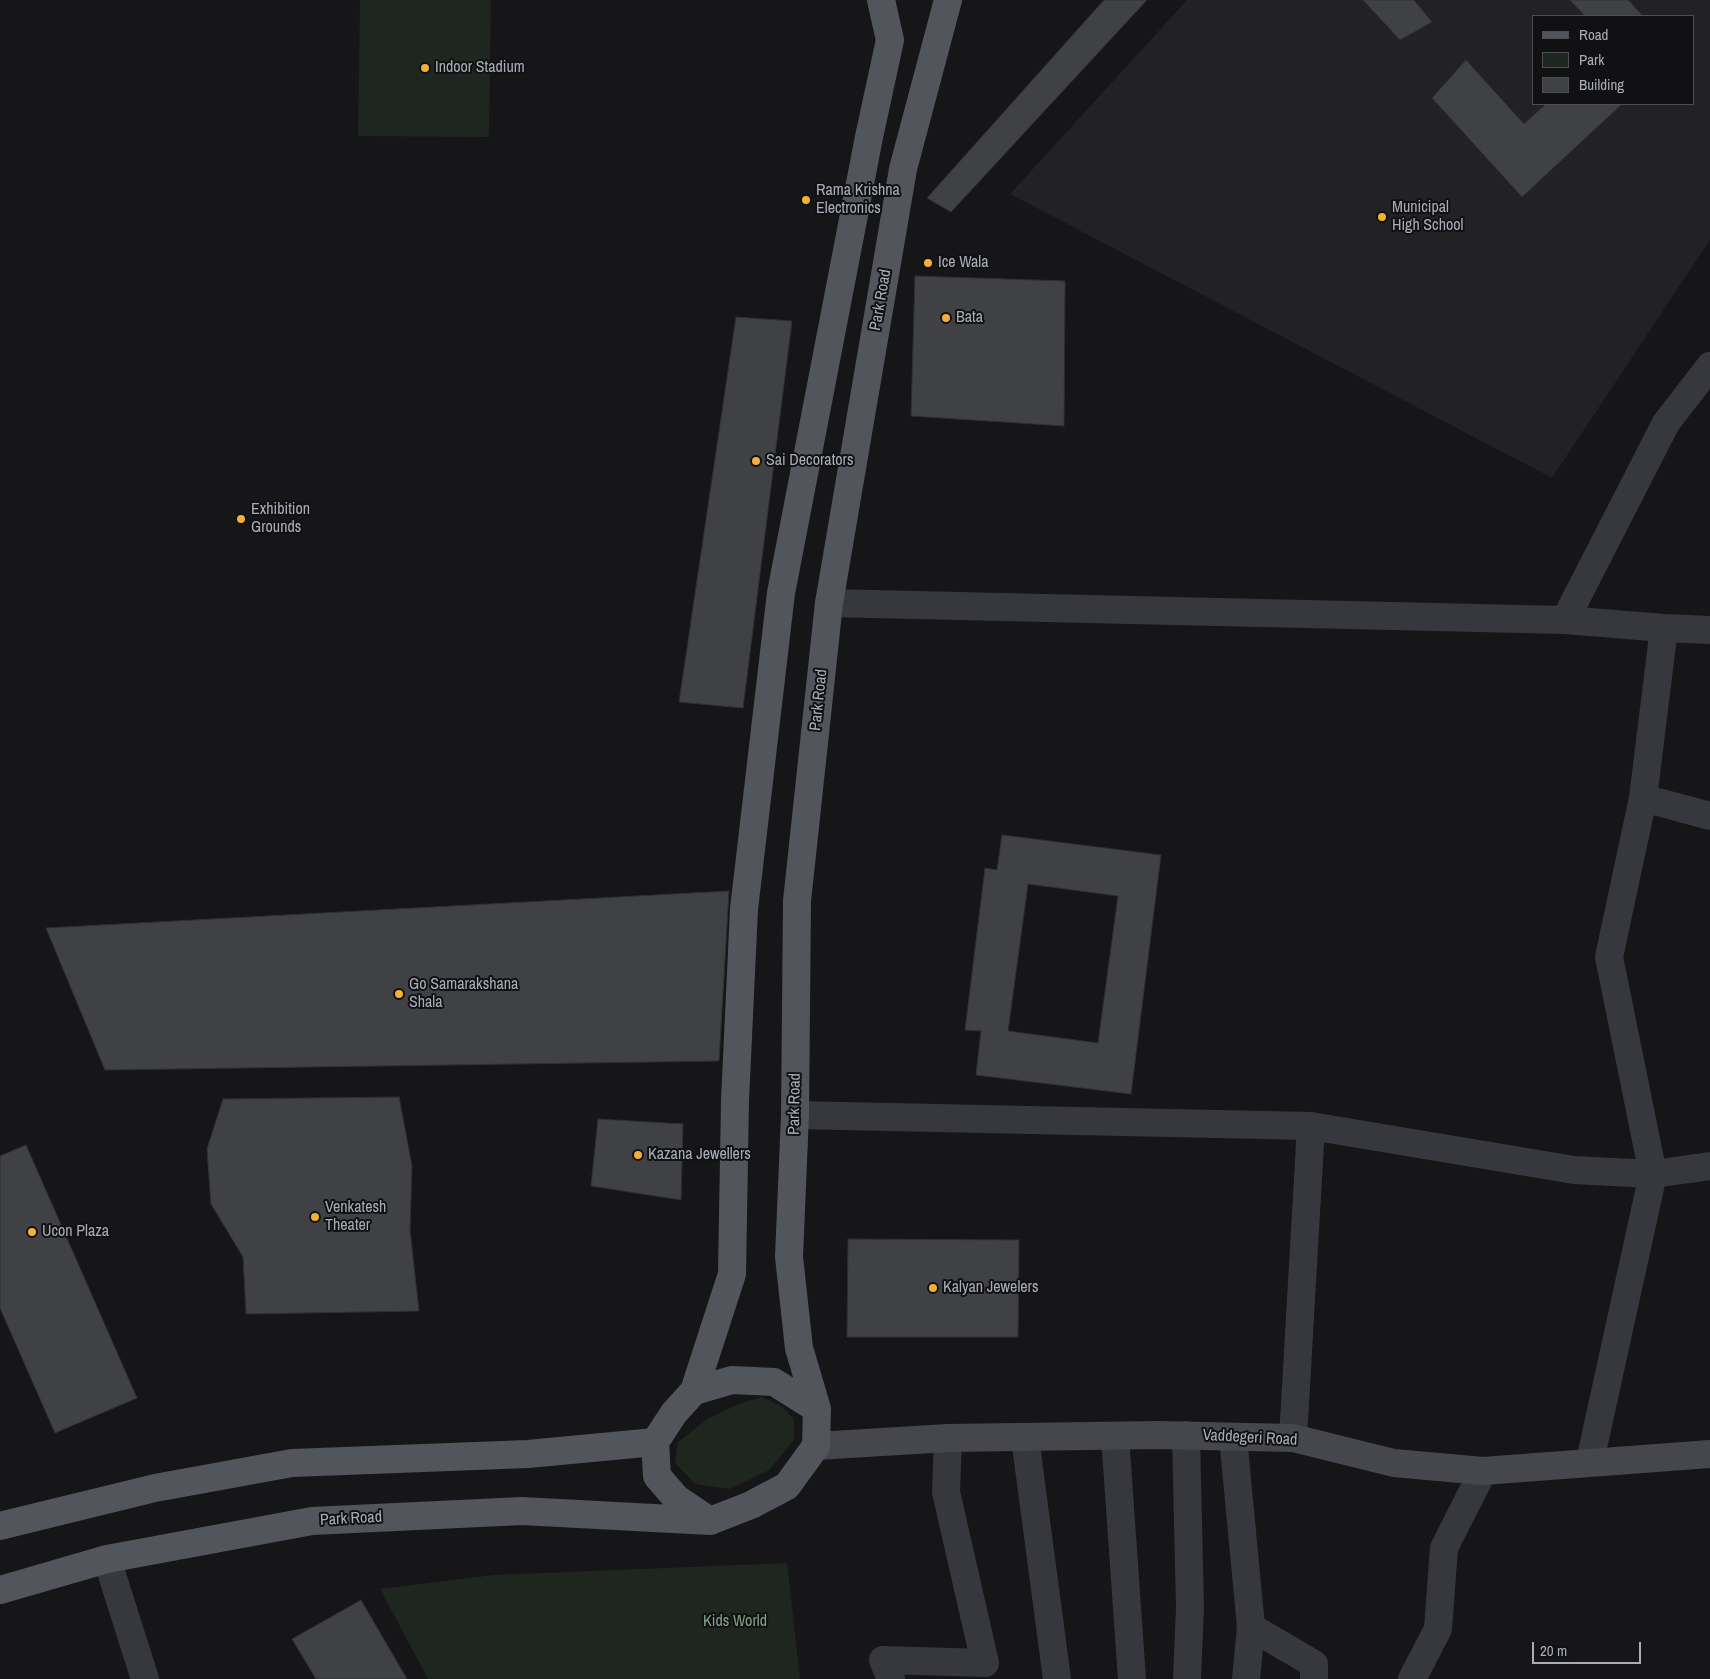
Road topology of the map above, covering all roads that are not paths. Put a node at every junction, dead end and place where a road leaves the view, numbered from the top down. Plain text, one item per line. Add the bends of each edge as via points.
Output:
1 (881, 0) edge
2 (948, 0) edge
3 (1710, 366) edge
4 (829, 603) junction
5 (1564, 620) junction
6 (1664, 628) junction
7 (1710, 630) edge
8 (1643, 798) junction
9 (1710, 816) edge
10 (795, 1115) junction
11 (1311, 1126) junction
12 (1710, 1166) edge
13 (1653, 1174) junction
14 (694, 1390) junction
15 (817, 1409) junction
16 (1186, 1435) junction
17 (1115, 1436) junction
18 (1233, 1437) junction
19 (948, 1438) junction
20 (1025, 1438) junction
21 (1293, 1438) junction
22 (655, 1442) junction
23 (816, 1446) junction
24 (1710, 1454) edge
25 (1590, 1461) junction
26 (1483, 1471) junction
27 (710, 1521) junction
28 (0, 1526) edge
29 (107, 1559) junction
30 (0, 1590) edge
31 (1251, 1627) junction
32 (986, 1671) edge
33 (145, 1679) edge
34 (891, 1679) edge
35 (1057, 1679) edge
36 (1132, 1679) edge
37 (1188, 1679) edge
38 (1246, 1679) edge
39 (1314, 1679) edge
40 (1412, 1679) edge

1 - 14 main road via 890,40 781,593 744,909 735,1100 732,1274
2 - 4 main road, Park Road via 903,170
3 - 5 street via 1666,423
4 - 5 street
4 - 10 main road, Park Road via 797,901
5 - 6 street
6 - 7 street
6 - 8 street
8 - 9 street
8 - 13 street via 1609,957
10 - 11 street
10 - 15 main road, Park Road via 789,1257 799,1348
11 - 13 street via 1574,1170
11 - 21 street
12 - 13 street
13 - 25 street
14 - 15 main road via 732,1380 774,1382
14 - 22 main road via 674,1412
15 - 23 main road
16 - 17 street, Vaddegeri Road
16 - 18 street, Vaddegeri Road
16 - 37 street via 1190,1608
17 - 20 street, Vaddegeri Road
17 - 36 street
18 - 21 street, Vaddegeri Road
18 - 31 street
19 - 20 street, Vaddegeri Road
19 - 23 street, Vaddegeri Road
19 - 32 street via 946,1492
20 - 35 street
21 - 26 street, Vaddegeri Road via 1394,1463
22 - 27 main road via 657,1476 676,1498
22 - 28 main road via 528,1454 292,1463 156,1488
23 - 27 main road via 786,1486 751,1505
24 - 25 street, Vaddegeri Road
25 - 26 street, Vaddegeri Road
26 - 40 street via 1444,1548 1438,1629
27 - 29 main road, Park Road via 522,1511 312,1521
29 - 30 main road, Park Road
29 - 33 street
31 - 38 street
31 - 39 street via 1314,1664
32 - 34 street via 883,1660

